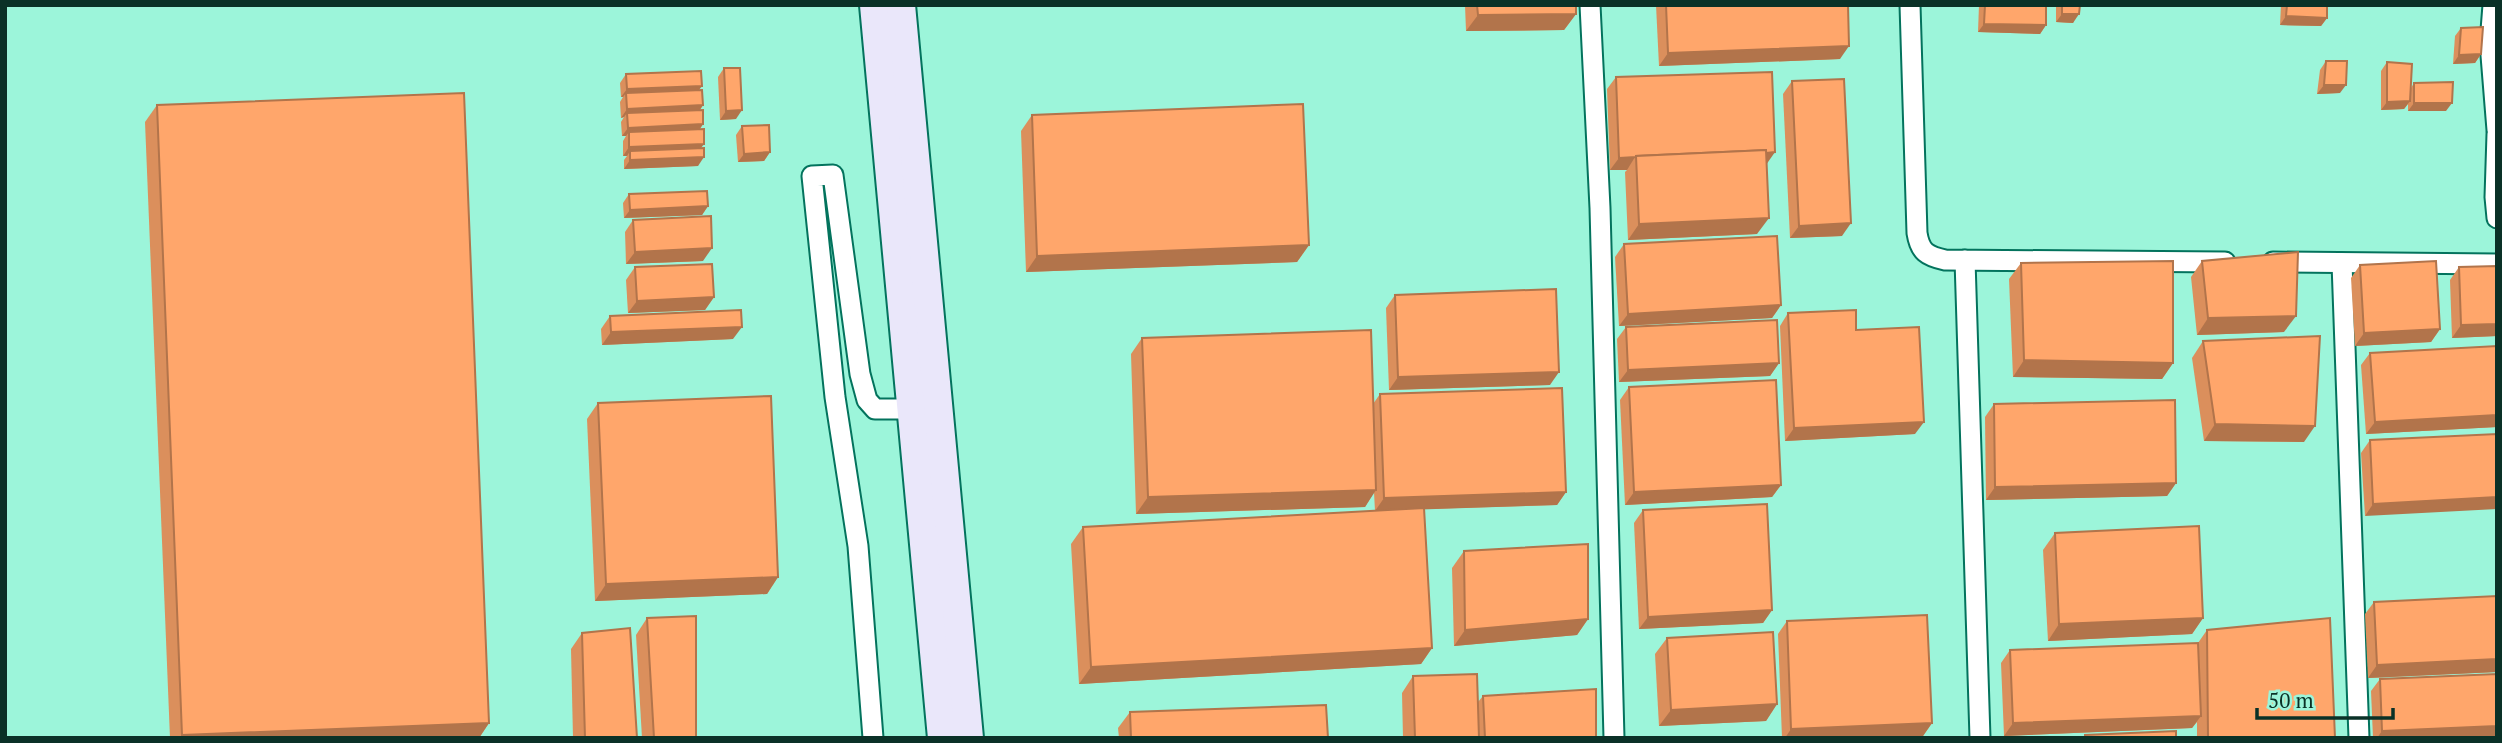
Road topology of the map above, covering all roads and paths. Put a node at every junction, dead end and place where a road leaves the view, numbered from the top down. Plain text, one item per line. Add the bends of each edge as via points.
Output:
1 (874, 5) edge
2 (901, 5) edge
3 (1590, 5) edge
4 (1910, 5) edge
5 (2493, 5) edge
6 (2497, 132) edge
7 (2497, 218) edge
8 (1965, 260) junction
9 (2342, 263) junction
10 (2497, 264) edge
11 (925, 408) junction
12 (873, 738) edge
13 (942, 738) edge
14 (969, 738) edge
15 (1614, 738) edge
16 (1980, 738) edge
17 (2359, 738) edge

1 - 11 main road
2 - 11 main road
3 - 15 street
4 - 8 street via 1919,244 1930,257
5 - 6 street via 2490,43
6 - 7 street
8 - 9 street
8 - 16 street
9 - 10 street
9 - 17 street
11 - 12 street via 875,409 867,400 833,175 812,176 835,397 858,546
11 - 13 main road
11 - 14 main road

